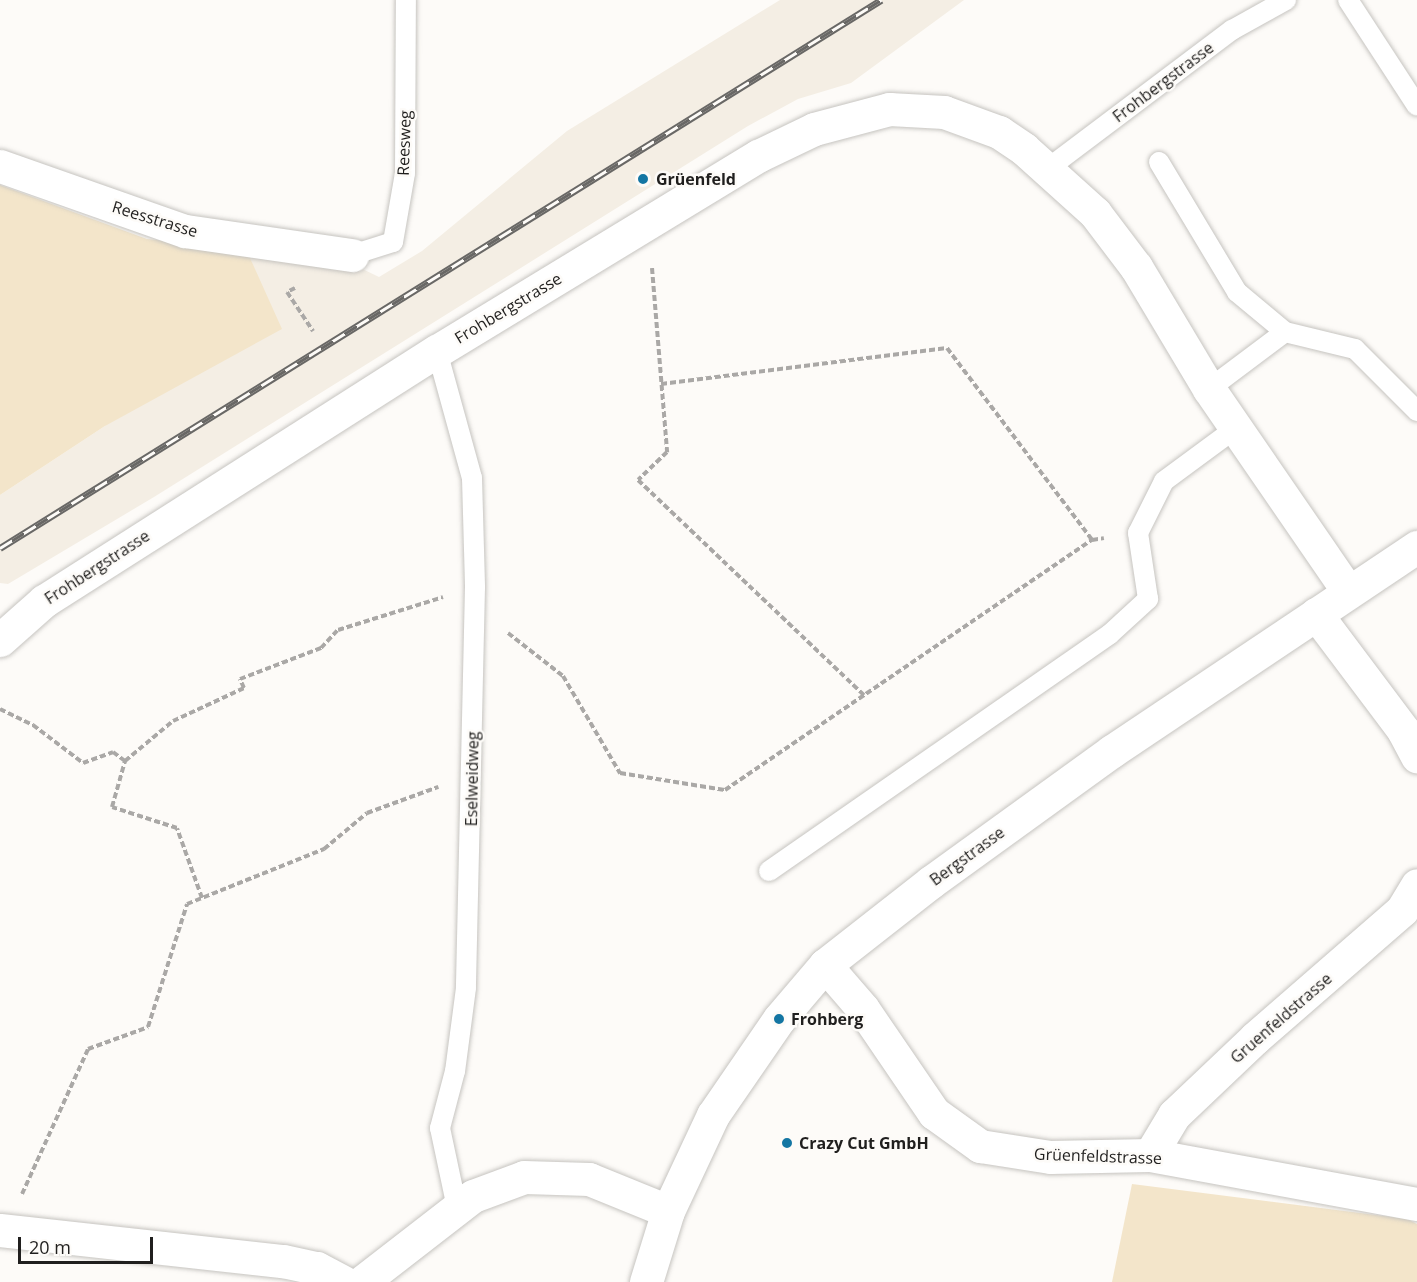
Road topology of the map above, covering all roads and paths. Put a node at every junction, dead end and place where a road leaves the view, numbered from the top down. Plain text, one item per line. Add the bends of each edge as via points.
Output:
1 (406, 0) edge
2 (1286, 0) edge
3 (1348, 0) edge
4 (1417, 106) edge
5 (1159, 162) dead end
6 (0, 166) edge
7 (1046, 170) junction
8 (648, 224) junction
9 (352, 255) joint
10 (1285, 333) junction
11 (437, 351) junction
12 (661, 384) junction
13 (1209, 389) junction
14 (1417, 411) edge
15 (1236, 428) junction
16 (1138, 533) junction
17 (1092, 540) junction
18 (1417, 547) edge
19 (475, 587) junction
20 (1348, 591) junction
21 (1316, 614) junction
22 (475, 620) junction
23 (0, 639) edge
24 (864, 695) junction
25 (0, 709) edge
26 (1417, 756) edge
27 (125, 761) junction
28 (472, 774) junction
29 (770, 871) dead end
30 (1417, 885) edge
31 (202, 898) junction
32 (825, 965) junction
33 (1150, 1155) junction
34 (1417, 1204) edge
35 (457, 1208) junction
36 (668, 1211) junction
37 (3, 1230) edge
38 (344, 1282) edge
39 (362, 1282) edge
40 (646, 1282) edge

1 - 9 lane, Reesweg via 405,173 393,242
2 - 7 lane, Frohbergstrasse via 1232,30
3 - 4 lane
5 - 10 lane via 1237,292
6 - 9 street, Reesstrasse via 185,231
7 - 8 street, Frohbergstrasse via 1024,149 971,119 926,109 889,108 814,129 758,156
7 - 13 street, Frohbergstrasse via 1095,213 1136,267
8 - 11 street, Frohbergstrasse
8 - 12 path
10 - 13 lane
10 - 14 lane via 1355,349
11 - 19 lane, Eselweidweg via 472,478
11 - 23 street, Frohbergstrasse via 44,601
12 - 17 path via 947,348
12 - 24 path via 667,452 638,480
13 - 15 street, Frohbergstrasse
15 - 16 lane via 1164,482
15 - 20 street, Frohbergstrasse
16 - 17 path
16 - 29 lane via 1148,599 1110,634
17 - 24 path
18 - 20 street, Bergstrasse
19 - 22 lane, Eselweidweg
19 - 27 path via 338,630 321,648 240,679 244,688 173,721
20 - 21 street, Bergstrasse
21 - 26 street via 1403,730
21 - 32 street, Bergstrasse via 1112,751 931,882
22 - 24 path via 516,637 563,676 620,773 725,790
22 - 28 lane, Eselweidweg
25 - 27 path via 33,725 83,763 113,752
27 - 31 path via 112,807 177,828
28 - 31 path via 367,813 324,849
28 - 35 lane, Eselweidweg via 466,988 455,1071 440,1128
30 - 33 street, Gruenfeldstrasse via 1402,910 1255,1038 1174,1115
31 - 37 path via 187,904 148,1027 88,1049
32 - 33 street, Grüenfeldstrasse via 863,1009 934,1113 980,1146 1050,1157
32 - 36 street, Bergstrasse via 779,1019 713,1116
33 - 34 street, Grüenfeldstrasse
35 - 36 street via 473,1196 524,1177 565,1176 589,1179
35 - 39 street
36 - 40 street, Bergstrasse
37 - 38 street via 283,1261 317,1268

